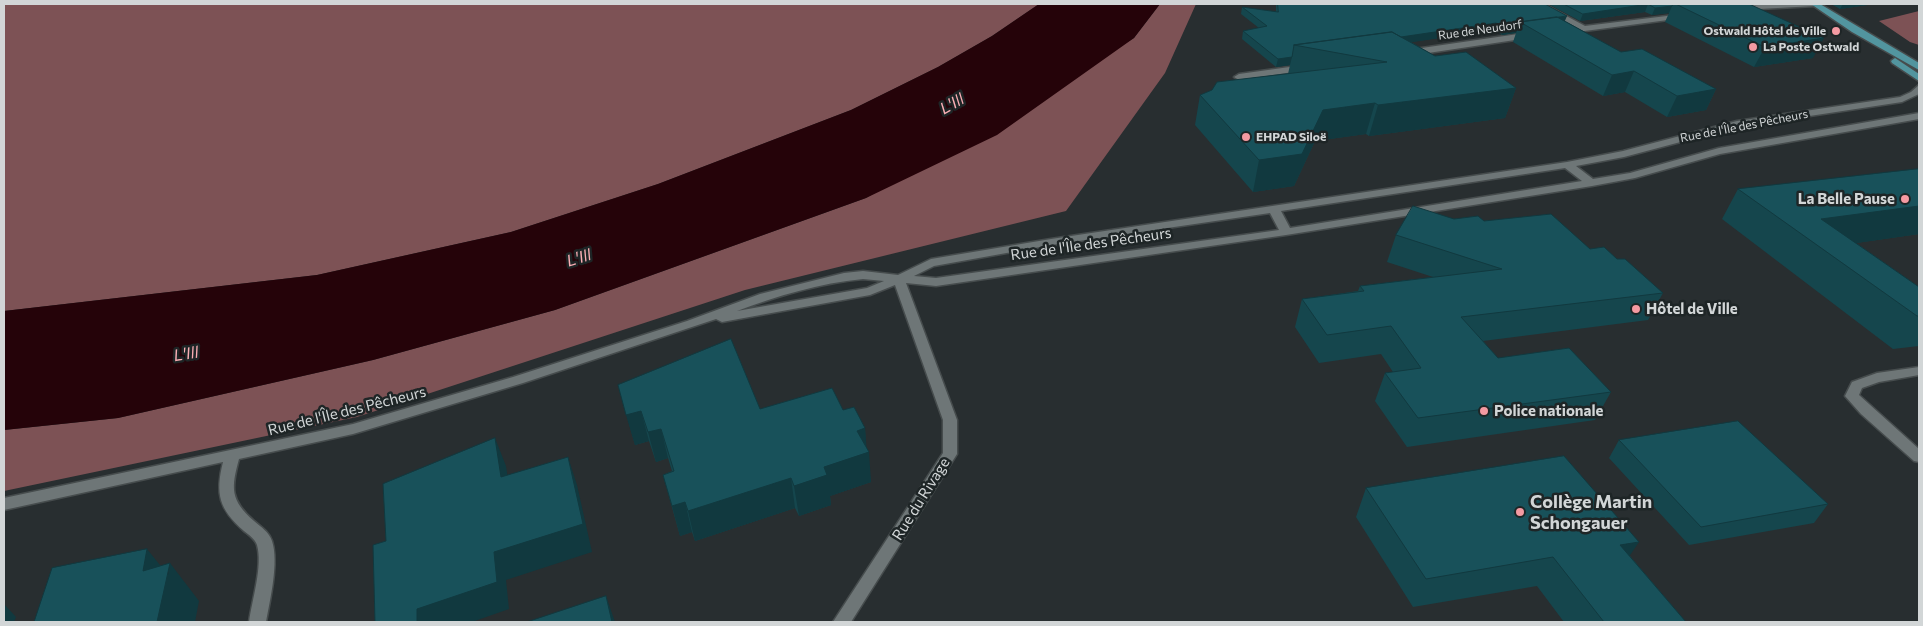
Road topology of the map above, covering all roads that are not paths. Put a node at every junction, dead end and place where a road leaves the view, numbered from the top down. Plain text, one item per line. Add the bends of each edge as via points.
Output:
1 (1538, 4) edge
2 (1815, 4) edge
3 (1735, 9) edge
4 (1688, 15) edge
5 (1583, 28) junction
6 (1855, 30) junction
7 (1554, 32) edge
8 (1544, 34) edge
9 (1396, 55) edge
10 (1317, 66) dead end
11 (1919, 66) edge
12 (1239, 77) edge
13 (1919, 78) edge
14 (1919, 88) edge
15 (1902, 99) junction
16 (1919, 99) edge
17 (1919, 116) edge
18 (1878, 124) junction
19 (1919, 124) edge
20 (1568, 165) junction
21 (1592, 183) junction
22 (1274, 209) junction
23 (1286, 232) junction
24 (899, 280) junction
25 (691, 324) junction
26 (1919, 371) edge
27 (232, 456) junction
28 (1919, 457) edge
29 (4, 504) edge
30 (258, 622) edge
31 (842, 622) edge

1 - 5 street
2 - 3 street
2 - 6 main road
4 - 5 street
5 - 7 street
6 - 11 main road
6 - 13 main road
8 - 9 street, Rue de Neudorf
10 - 12 street
14 - 15 street, Rue de l'Île des Pêcheurs
15 - 16 street
15 - 20 street, Rue de l'Île des Pêcheurs via 1737,124 1624,154
17 - 18 street, Rue de l'Île des Pêcheurs
18 - 19 street, Rue de l'Île des Pêcheurs
18 - 21 street, Rue de l'Île des Pêcheurs via 1719,151 1645,173
20 - 21 street
20 - 22 street, Rue de l'Île des Pêcheurs
21 - 23 street, Rue de l'Île des Pêcheurs
22 - 23 street
22 - 24 street, Rue de l'Île des Pêcheurs via 931,263
23 - 24 street, Rue de l'Île des Pêcheurs via 936,282
24 - 25 street, Rue de l'Île des Pêcheurs via 870,291
24 - 25 street, Rue de l'Île des Pêcheurs via 863,275 844,277 764,297
24 - 31 street, Rue du Rivage via 950,420 950,454
25 - 27 street, Rue de l'Île des Pêcheurs via 420,410 353,429
26 - 28 street via 1866,381 1857,385 1852,396
27 - 29 street, Rue de l'Île des Pêcheurs
27 - 30 street via 224,490 226,500 263,541 266,552

